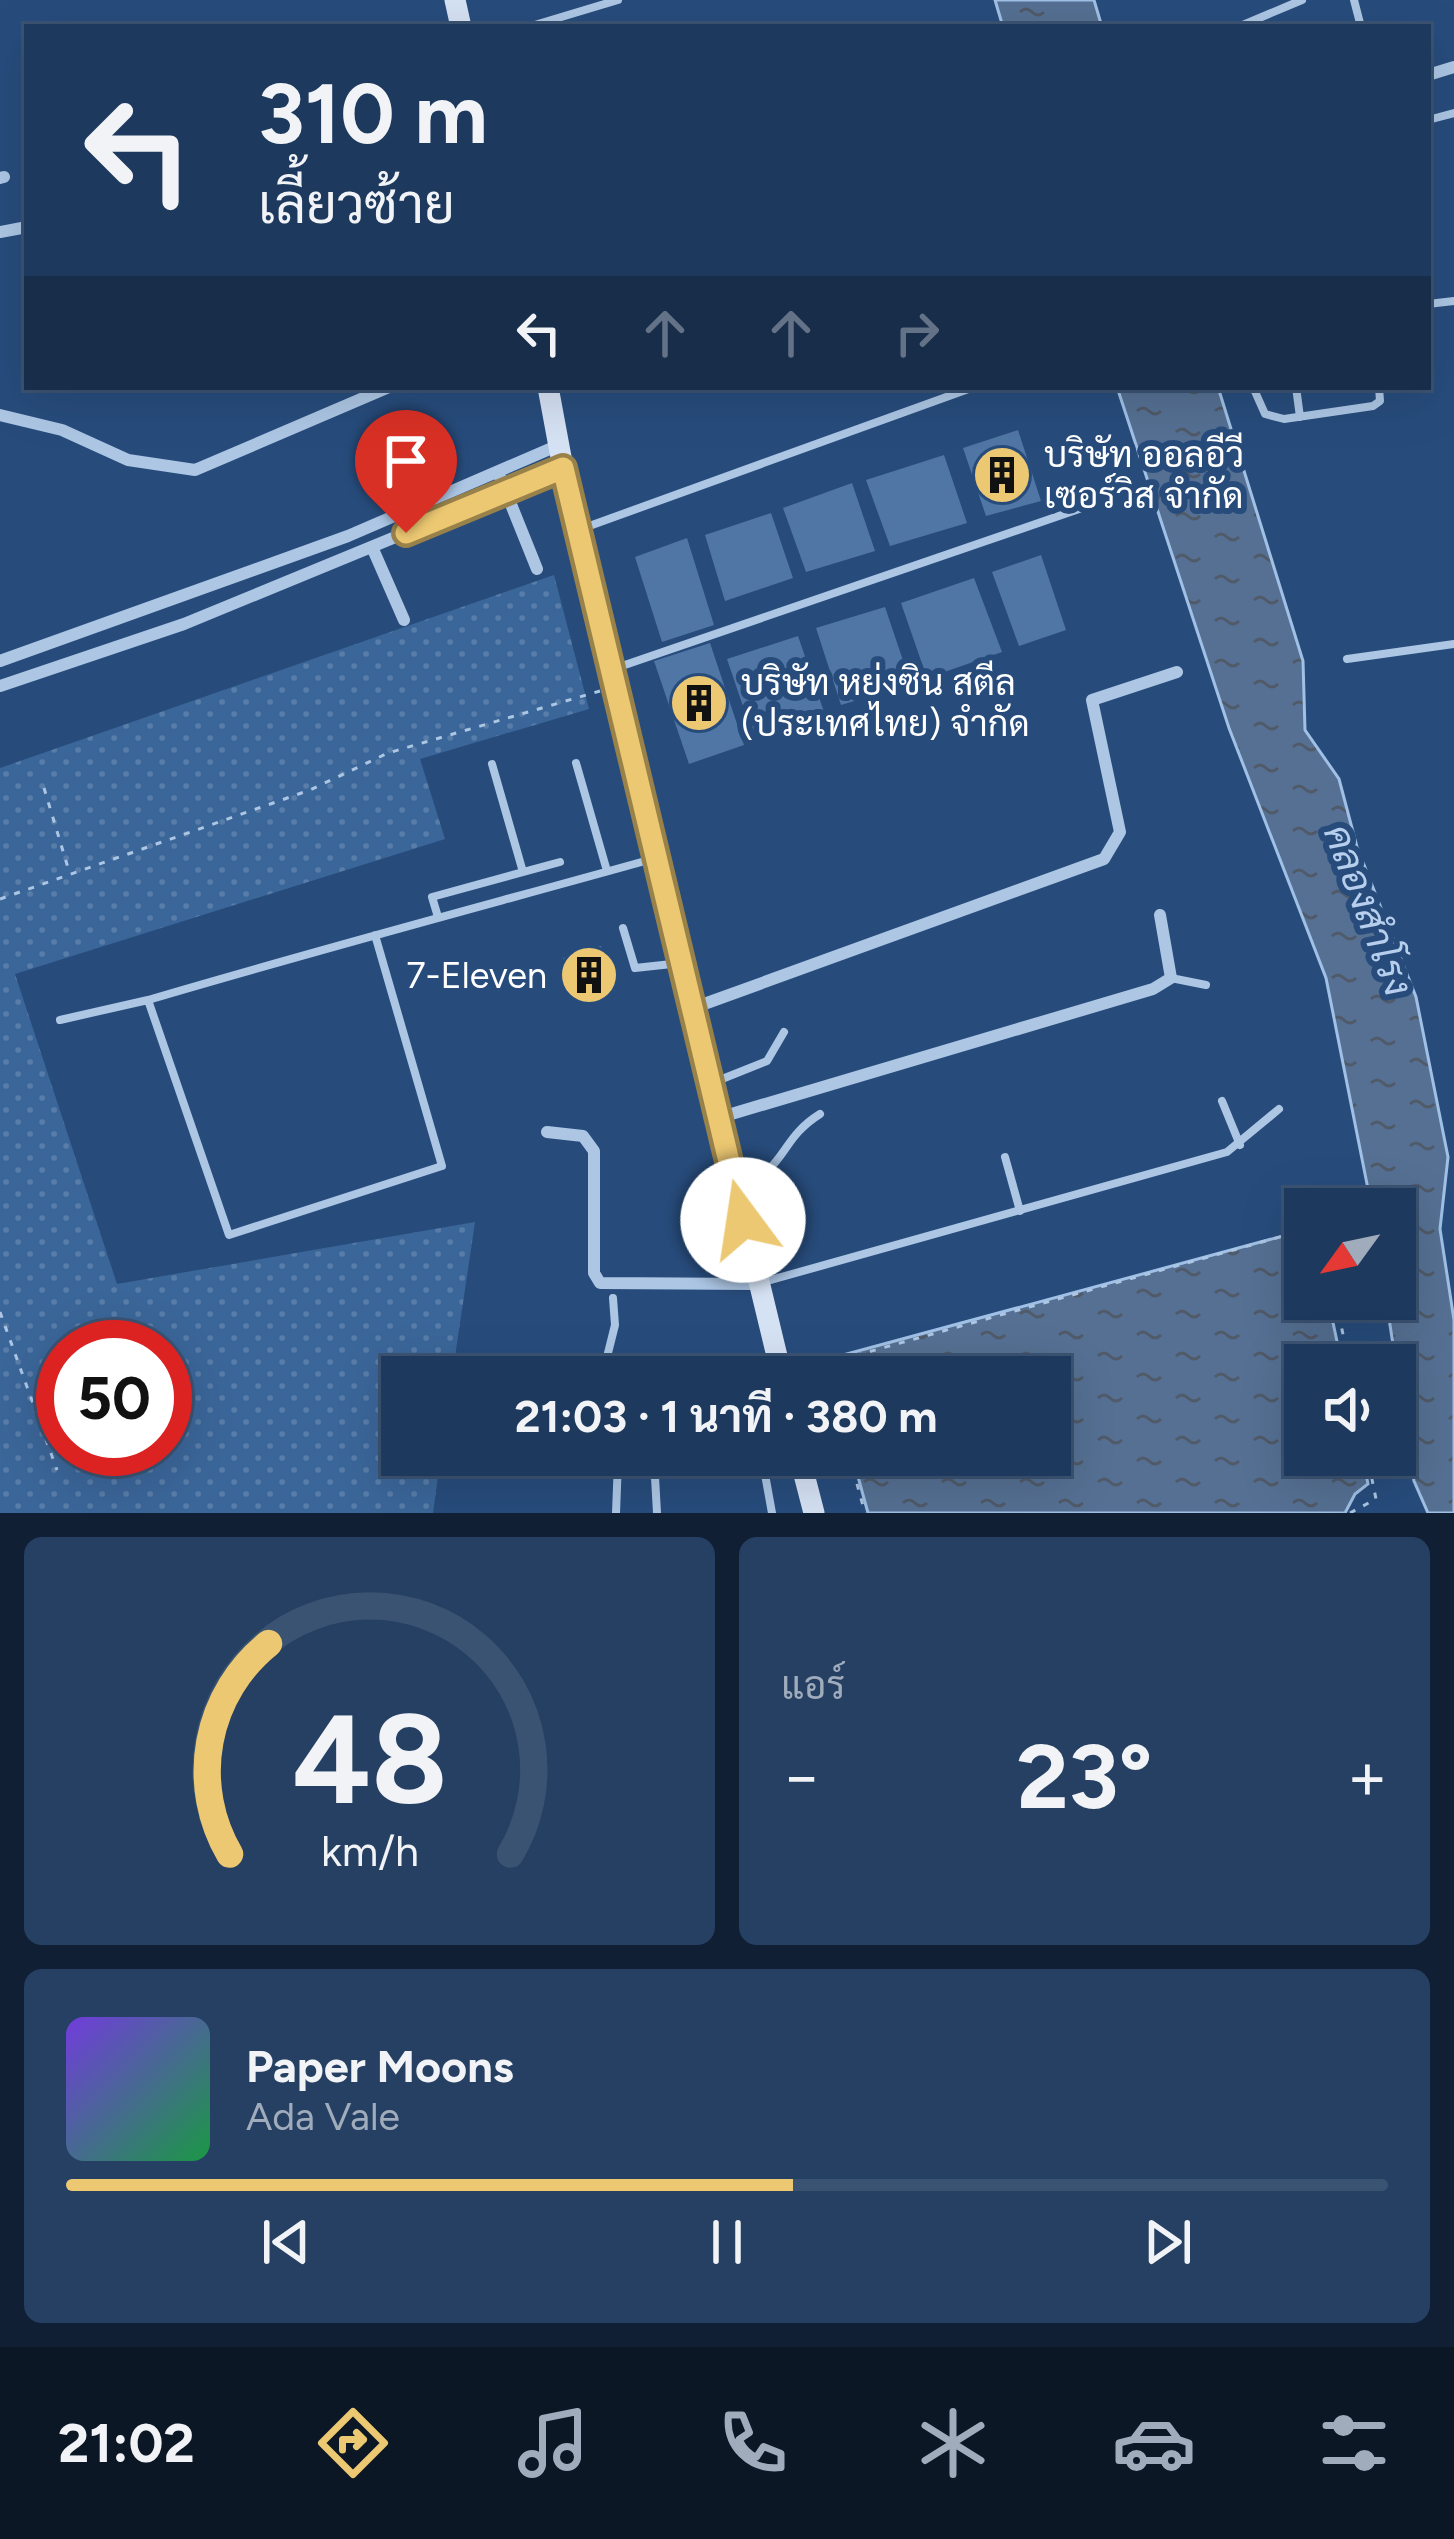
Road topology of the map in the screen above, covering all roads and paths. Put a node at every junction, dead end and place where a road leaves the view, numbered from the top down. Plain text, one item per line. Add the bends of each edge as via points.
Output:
1 (618, 0) edge
2 (1302, 0) edge
3 (538, 24) edge
4 (1245, 24) edge
5 (382, 390) edge
6 (549, 390) edge
7 (966, 390) edge
8 (1254, 390) edge
9 (1296, 390) edge
10 (1378, 390) edge
11 (0, 415) edge
12 (1300, 417) junction
13 (561, 457) junction
14 (498, 472) junction
15 (506, 492) junction
16 (1082, 508) dead end
17 (579, 530) junction
18 (372, 547) junction
19 (537, 569) dead end
20 (404, 620) dead end
21 (1454, 644) edge
22 (1347, 659) dead end
23 (0, 661) edge
24 (1177, 672) dead end
25 (616, 677) junction
26 (0, 686) edge
27 (575, 763) dead end
28 (492, 764) dead end
29 (44, 788) dead end
30 (658, 857) junction
31 (560, 862) dead end
32 (607, 871) junction
33 (70, 872) junction
34 (523, 872) junction
35 (0, 899) edge
36 (1160, 915) dead end
37 (438, 917) junction
38 (622, 928) dead end
39 (375, 935) junction
40 (682, 963) junction
41 (1171, 978) junction
42 (1206, 985) dead end
43 (148, 1000) junction
44 (693, 1009) junction
45 (60, 1020) dead end
46 (784, 1032) dead end
47 (710, 1084) junction
48 (1222, 1101) dead end
49 (1279, 1109) dead end
50 (820, 1114) dead end
51 (718, 1118) junction
52 (547, 1132) dead end
53 (1240, 1145) junction
54 (1005, 1157) dead end
55 (735, 1188) junction
56 (1020, 1211) junction
57 (1284, 1237) edge
58 (758, 1284) junction
59 (613, 1298) dead end
60 (0, 1312) edge
61 (607, 1356) edge
62 (777, 1356) edge
63 (854, 1356) edge
64 (36, 1412) edge
65 (615, 1476) edge
66 (765, 1476) edge
67 (805, 1476) edge
68 (855, 1476) edge
69 (1371, 1476) edge
70 (655, 1477) edge
71 (616, 1513) edge
72 (657, 1513) edge
73 (772, 1513) edge
74 (814, 1513) edge
75 (865, 1513) edge
76 (1350, 1513) edge

1 - 3 lane
2 - 4 lane
5 - 11 street via 195,470 128,460 62,430
6 - 13 main road
7 - 17 lane
8 - 12 lane via 1265,414
9 - 12 lane
10 - 12 lane via 1373,406
13 - 14 street
13 - 15 street
13 - 17 main road
14 - 15 street
14 - 23 street
15 - 18 street
15 - 19 street
16 - 25 lane
17 - 25 main road
18 - 20 street
18 - 26 street via 184,624
21 - 22 lane
24 - 44 street via 1092,700 1120,832 1104,860
25 - 30 main road
25 - 33 path
27 - 32 lane
28 - 34 lane
29 - 33 path
30 - 32 lane
30 - 40 main road
31 - 34 lane
32 - 37 lane
33 - 35 path
34 - 37 lane via 432,897
36 - 41 street
37 - 39 lane
38 - 40 lane via 634,968
39 - 43 lane
39 - 43 lane via 442,1166 229,1235
40 - 44 main road
41 - 42 lane
41 - 51 street via 1124,1001
43 - 45 lane
44 - 47 main road
46 - 47 lane via 767,1061
47 - 51 main road
48 - 53 lane
49 - 53 lane
50 - 55 lane via 790,1137 772,1171
51 - 55 main road
52 - 58 street via 583,1136 594,1151 600,1283
53 - 56 lane
54 - 56 lane
55 - 58 main road
56 - 58 lane
57 - 63 path
58 - 62 main road
59 - 61 lane
60 - 64 path
65 - 71 lane
66 - 73 lane
67 - 74 main road
68 - 75 path
69 - 76 path via 1376,1499
70 - 72 lane

